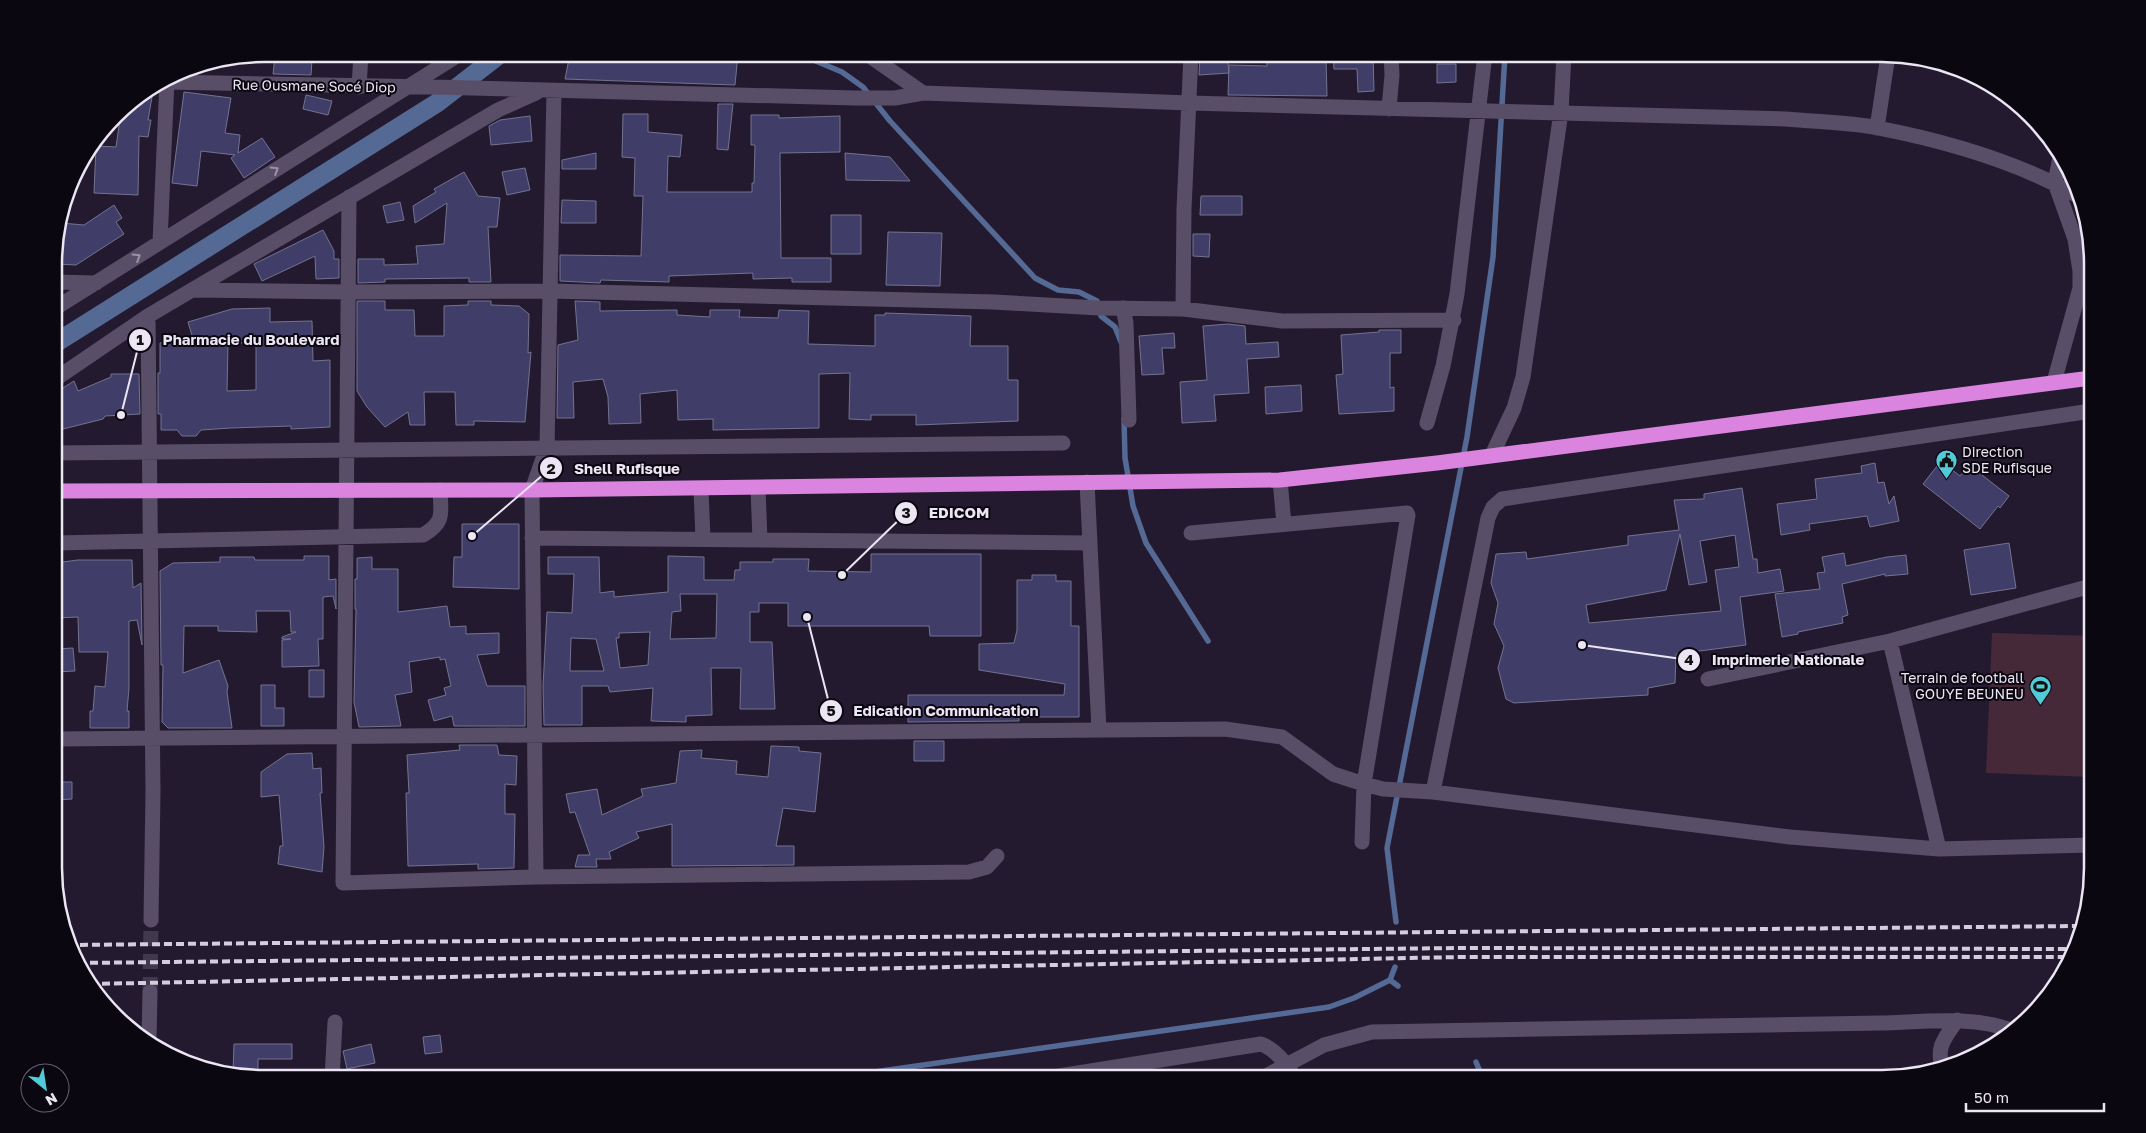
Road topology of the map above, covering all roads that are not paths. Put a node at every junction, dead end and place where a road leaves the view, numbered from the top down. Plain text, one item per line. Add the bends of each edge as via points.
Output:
1 (361, 62) edge
2 (447, 62) edge
3 (878, 62) edge
4 (1191, 62) edge
5 (1391, 62) edge
6 (1484, 62) edge
7 (1563, 62) edge
8 (1887, 62) edge
9 (179, 81) edge
10 (359, 87) junction
11 (166, 88) edge
12 (406, 88) junction
13 (547, 91) junction
14 (923, 93) junction
15 (1189, 104) junction
16 (1388, 109) junction
17 (1486, 112) junction
18 (1560, 112) junction
19 (1877, 128) junction
20 (2059, 168) edge
21 (2055, 183) junction
22 (2070, 192) edge
23 (349, 197) junction
24 (160, 242) junction
25 (62, 282) edge
26 (96, 283) junction
27 (2084, 287) edge
28 (192, 290) junction
29 (550, 291) junction
30 (348, 292) junction
31 (2084, 294) edge
32 (62, 304) edge
33 (1123, 308) junction
34 (1183, 309) junction
35 (148, 316) junction
36 (1454, 320) junction
37 (62, 375) edge
38 (2084, 379) edge
39 (2054, 382) junction
40 (2084, 413) edge
41 (1129, 420) dead end
42 (1426, 422) dead end
43 (1063, 443) dead end
44 (547, 447) junction
45 (347, 450) junction
46 (149, 452) junction
47 (62, 453) edge
48 (1485, 457) junction
49 (1280, 480) junction
50 (1087, 482) junction
51 (701, 488) junction
52 (758, 488) junction
53 (150, 490) junction
54 (346, 490) junction
55 (440, 490) junction
56 (532, 490) junction
57 (62, 491) edge
58 (1284, 524) junction
59 (1191, 533) dead end
60 (346, 538) junction
61 (532, 538) junction
62 (703, 540) junction
63 (760, 540) junction
64 (150, 542) junction
65 (62, 543) edge
66 (1090, 543) junction
67 (2084, 588) edge
68 (1890, 641) junction
69 (1708, 679) dead end
70 (1099, 730) junction
71 (535, 735) junction
72 (344, 736) junction
73 (152, 738) junction
74 (62, 739) edge
75 (1364, 784) junction
76 (1433, 792) junction
77 (1362, 842) dead end
78 (2084, 845) edge
79 (1939, 849) junction
80 (997, 856) dead end
81 (536, 877) junction
82 (151, 920) tunnel mouth
83 (150, 992) tunnel mouth
84 (1957, 1020) junction
85 (335, 1022) dead end
86 (2006, 1028) edge
87 (149, 1035) edge
88 (1941, 1062) edge
89 (1286, 1064) junction
90 (332, 1070) edge
91 (1097, 1070) edge
92 (1276, 1070) edge
93 (1290, 1070) edge

1 - 10 street
2 - 12 street
3 - 14 street
4 - 15 street
5 - 16 street
6 - 17 street
7 - 18 street
8 - 19 street
9 - 10 street, Rue Ousmane Socé Diop
10 - 12 street, Rue Ousmane Socé Diop
11 - 24 street
12 - 13 street, Rue Ousmane Socé Diop
24 -> 12 street
13 - 14 street, Rue Ousmane Socé Diop via 855,98 895,98
13 - 23 street via 498,110
13 - 29 street
14 - 15 street, Rue Ousmane Socé Diop
15 - 16 street, Rue Ousmane Socé Diop
15 - 34 street
16 - 17 street, Rue Ousmane Socé Diop
17 - 18 street, Rue Ousmane Socé Diop
17 - 36 street
18 - 19 street, Rue Ousmane Socé Diop via 1786,119
18 - 48 street via 1523,377 1514,408
19 - 21 street, Rue Ousmane Socé Diop via 1972,151
20 - 21 street
21 - 22 street, Rue Ousmane Socé Diop
21 - 27 street via 2075,239
23 - 28 street
23 - 30 street
26 -> 24 street
25 - 26 street
26 - 32 street
28 - 30 street
28 - 35 street
29 - 30 street
29 - 33 street
29 - 44 street
30 - 45 street
31 - 39 street
33 - 34 street
33 - 41 street via 1127,332
34 - 36 street via 1282,321
35 - 37 street
35 - 46 street
36 - 42 street
38 - 39 highway
39 - 48 highway
40 - 76 street via 1502,499 1488,518
43 - 44 street
44 - 45 street
44 - 56 street
45 - 46 street
45 - 54 street
46 - 47 street
46 - 53 street
48 - 49 highway
49 - 50 highway
49 - 58 street
50 - 52 highway
50 - 66 street
51 - 52 highway
51 - 56 highway
51 - 62 street
52 - 63 street
53 - 54 highway
53 - 57 highway
53 - 64 street
54 - 55 highway
54 - 60 street
55 - 56 highway
55 - 60 street via 441,519 435,528 423,535
56 - 61 street
58 - 59 street
58 - 75 street via 1407,512 1409,516
60 - 64 street
60 - 72 street
61 - 62 street
61 - 71 street
62 - 63 street
63 - 66 street
64 - 65 street
64 - 73 street
66 - 70 street
67 - 68 street
68 - 69 street
68 - 79 street
70 - 71 street
70 - 75 street via 1225,729 1282,737 1332,774
71 - 72 street
71 - 81 street
72 - 73 street
72 - 81 street via 343,883
73 - 74 street
73 - 82 street
75 - 76 street via 1383,789
75 - 77 street
76 - 79 street via 1790,837
78 - 79 street
80 - 81 street via 987,866 969,872
83 - 87 street
84 - 86 street
84 - 88 street via 1940,1044
84 - 89 street via 1372,1032 1324,1046
85 - 90 street
89 - 91 street via 1270,1047 1261,1044
89 - 92 street
89 - 93 street

